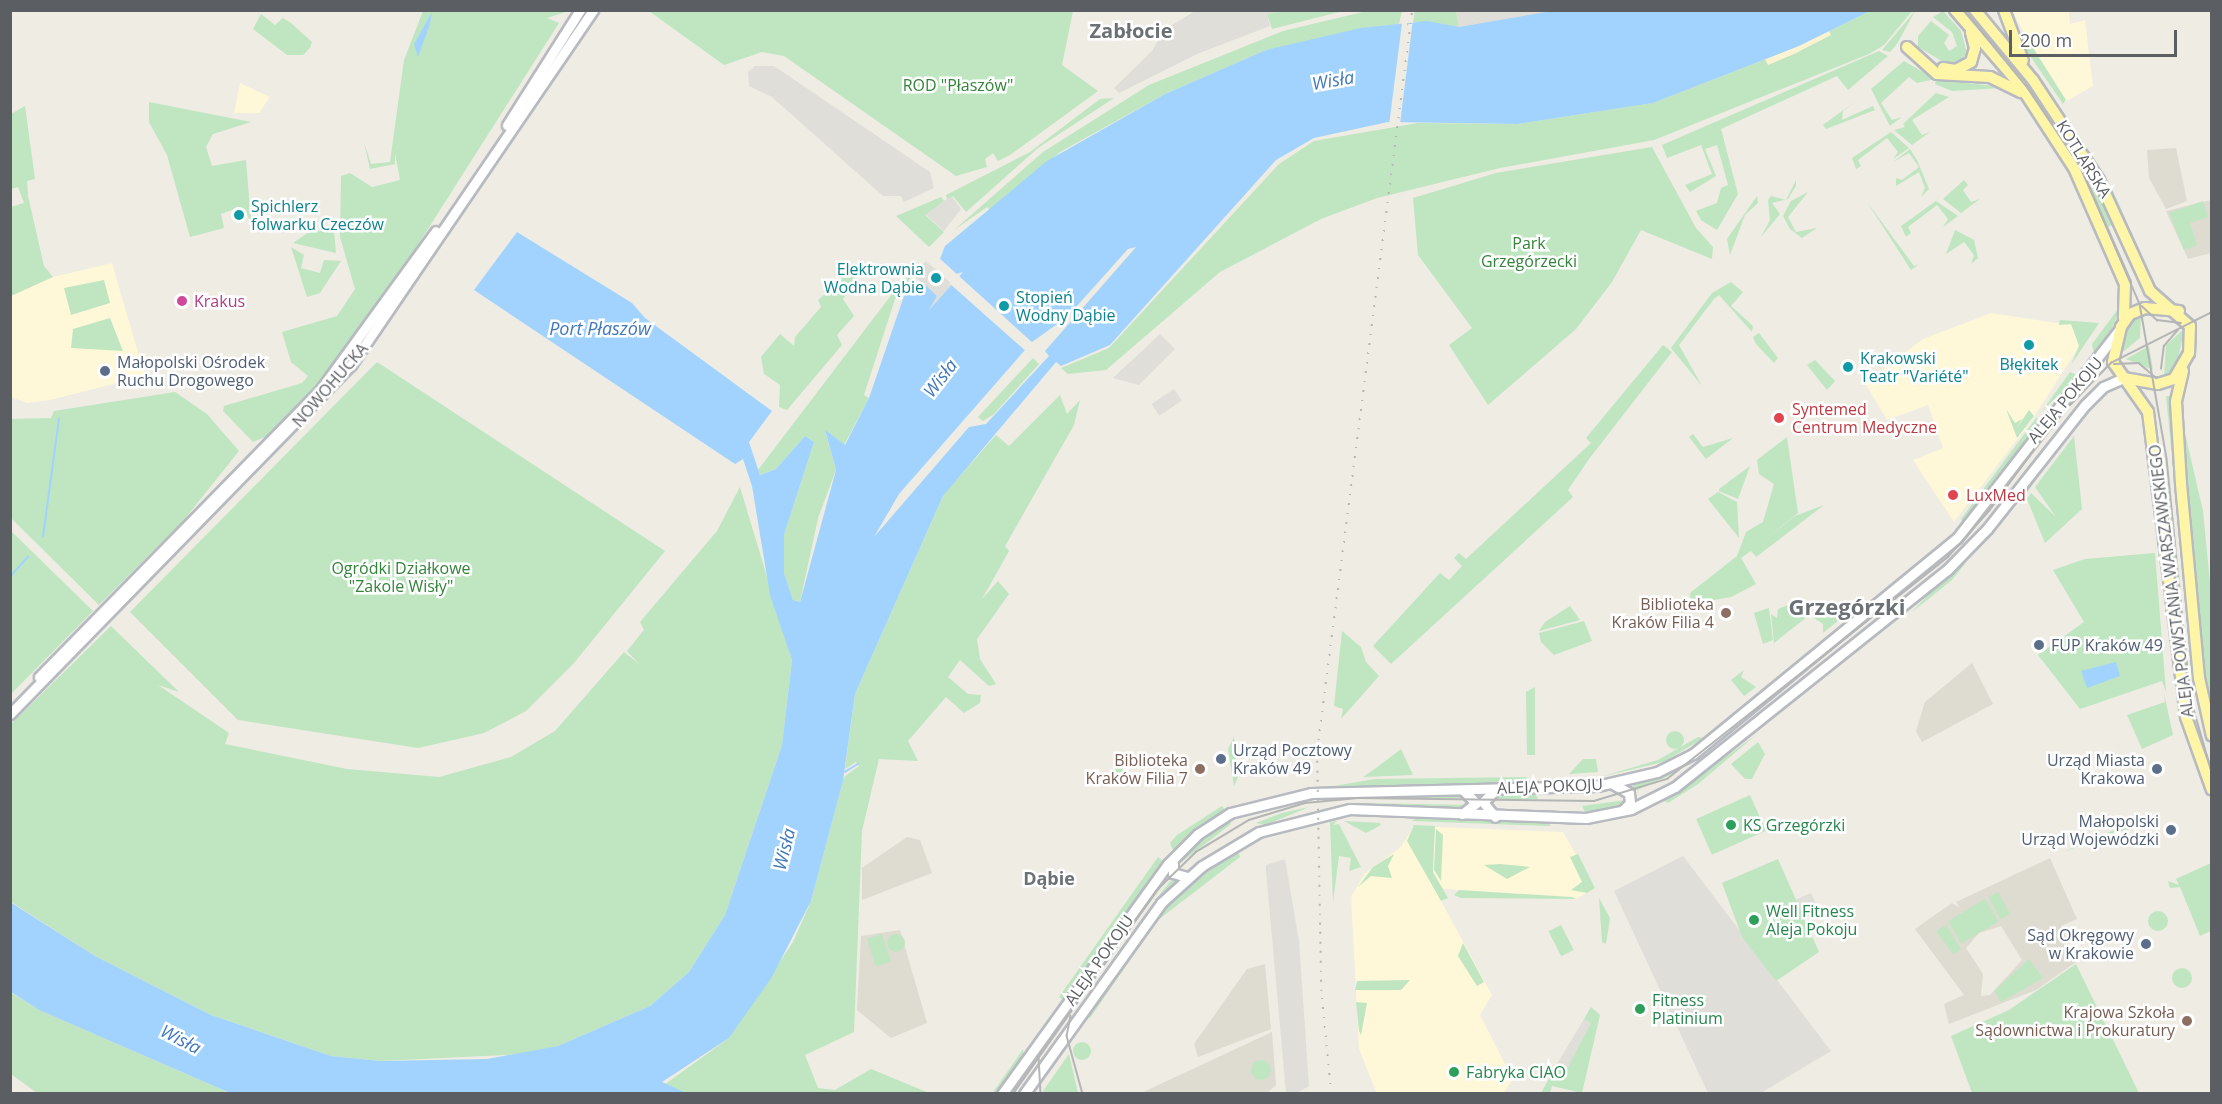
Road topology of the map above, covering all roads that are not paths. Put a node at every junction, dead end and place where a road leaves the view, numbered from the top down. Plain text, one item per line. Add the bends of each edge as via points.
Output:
1 (580, 10) edge
2 (593, 10) edge
3 (1955, 10) edge
4 (1976, 10) edge
5 (2004, 10) edge
6 (1968, 27) junction
7 (2033, 80) junction
8 (2031, 103) junction
9 (2179, 311) junction
10 (2122, 323) junction
11 (2184, 368) junction
12 (2123, 378) junction
13 (1996, 492) junction
14 (2008, 501) junction
15 (1908, 582) junction
16 (1919, 593) junction
17 (10, 705) edge
18 (10, 714) edge
19 (2211, 736) edge
20 (1608, 784) junction
21 (1504, 788) junction
22 (1455, 789) junction
23 (2211, 790) edge
24 (1615, 813) junction
25 (1453, 814) junction
26 (1501, 818) junction
27 (1176, 855) junction
28 (1187, 877) junction
29 (1005, 1092) edge
30 (1024, 1094) edge

1 - 17 main road, NOWOHUCKA via 344,362
2 - 18 main road, NOWOHUCKA via 351,364
3 - 6 main road, KOTLARSKA
4 - 7 main road, KOTLARSKA
5 - 7 main road
6 - 8 main road, KOTLARSKA
6 - 8 main road via 1975,51 1960,69 1941,68 1910,46 1937,74 1995,79
7 - 9 main road, KOTLARSKA via 2103,188 2150,291
8 - 10 main road, KOTLARSKA via 2096,212 2125,284
9 - 10 main road via 2143,308
9 - 11 main road via 2192,334
10 - 12 main road via 2113,362
10 - 13 main road, ALEJA POKOJU
11 - 12 main road via 2162,383
11 - 19 main road, ALEJA POWSTANIA WARSZAWSKIEGO via 2176,402 2181,484 2199,678
12 - 14 main road, ALEJA POKOJU via 2099,390
12 - 23 main road, ALEJA POWSTANIA WARSZAWSKIEGO via 2142,396 2148,412 2186,717
13 - 14 main road via 2007,490
13 - 15 main road, ALEJA POKOJU via 1958,538
14 - 16 main road, ALEJA POKOJU via 1964,554
15 - 16 main road via 1909,594
15 - 20 main road, ALEJA POKOJU via 1693,754 1662,770
16 - 24 main road, ALEJA POKOJU via 1689,777 1650,801
20 - 21 main road, ALEJA POKOJU
20 - 24 main road via 1624,787 1631,799
21 - 22 main road, ALEJA POKOJU
21 - 26 main road via 1483,800 1487,813
22 - 25 main road via 1471,793 1476,803 1470,812
22 - 27 main road, ALEJA POKOJU via 1284,796 1222,818
24 - 26 main road, ALEJA POKOJU
25 - 26 main road, ALEJA POKOJU
25 - 28 main road, ALEJA POKOJU via 1357,809 1316,814 1249,837
27 - 28 main road via 1172,872
27 - 29 main road, ALEJA POKOJU
28 - 30 main road, ALEJA POKOJU via 1141,928

